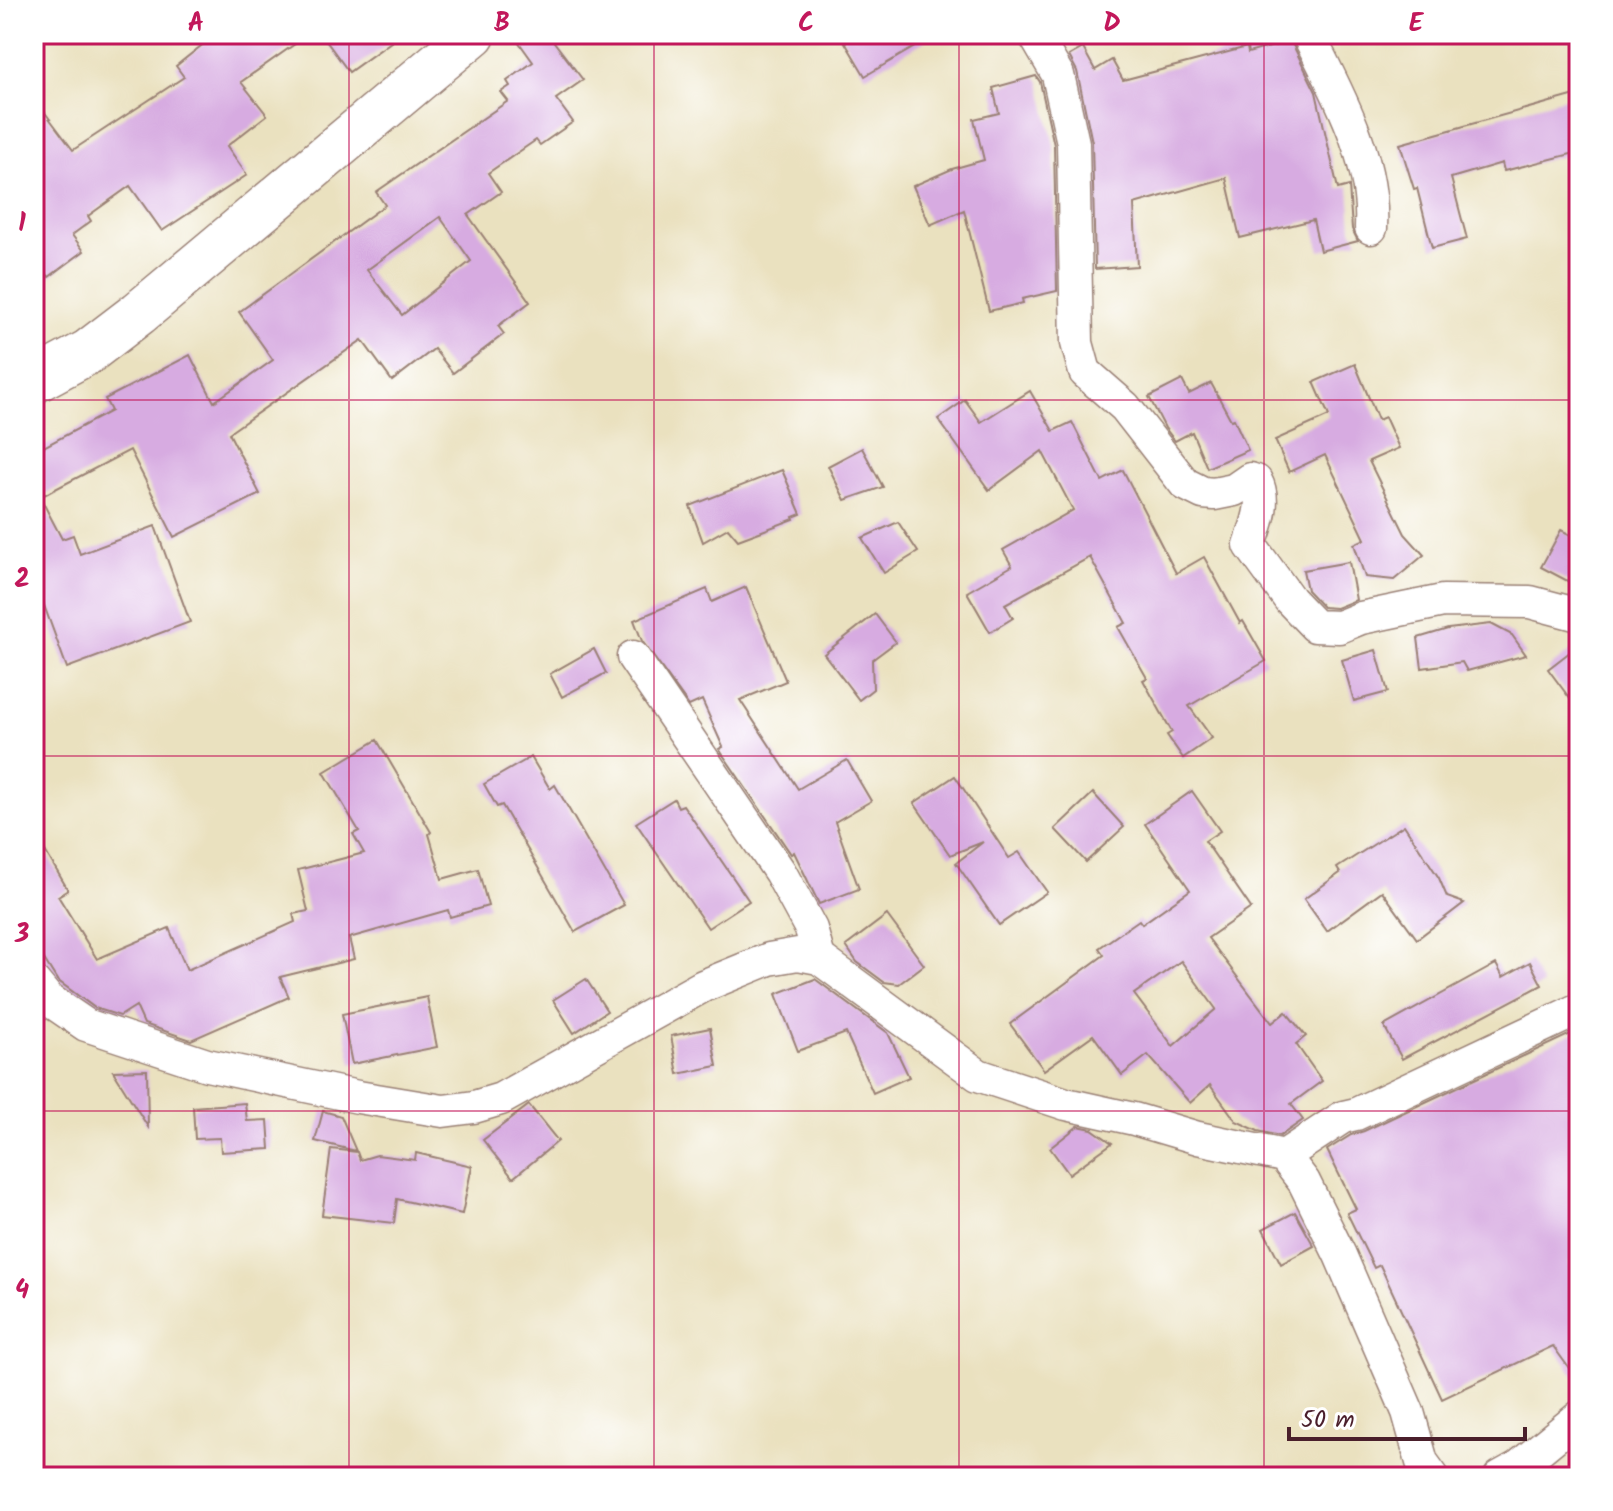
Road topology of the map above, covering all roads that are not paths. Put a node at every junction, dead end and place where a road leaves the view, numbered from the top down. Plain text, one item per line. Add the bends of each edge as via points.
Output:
1 (473, 34) edge
2 (1034, 34) edge
3 (1308, 34) edge
4 (1371, 228) dead end
5 (34, 381) edge
6 (1579, 615) edge
7 (633, 657) dead end
8 (819, 958) junction
9 (34, 982) edge
10 (1579, 1009) edge
11 (1284, 1156) junction
12 (1579, 1417) edge
13 (1433, 1477) edge
14 (1500, 1477) edge

1 - 5 main road via 139,313 88,352
2 - 6 street via 1058,75 1073,143 1077,343 1085,372 1125,407 1185,484 1214,494 1256,481 1261,512 1250,545 1290,600 1315,626 1339,627 1443,601 1530,602
3 - 4 street via 1346,109 1372,201
7 - 8 street via 780,872 811,929
8 - 9 street via 798,954 769,959 716,981 501,1099 443,1111 207,1065 132,1043 86,1025 48,999
8 - 11 street via 978,1075 1066,1104
10 - 11 street via 1343,1117
11 - 13 street via 1304,1182 1340,1255 1408,1412 1422,1462
12 - 14 street

